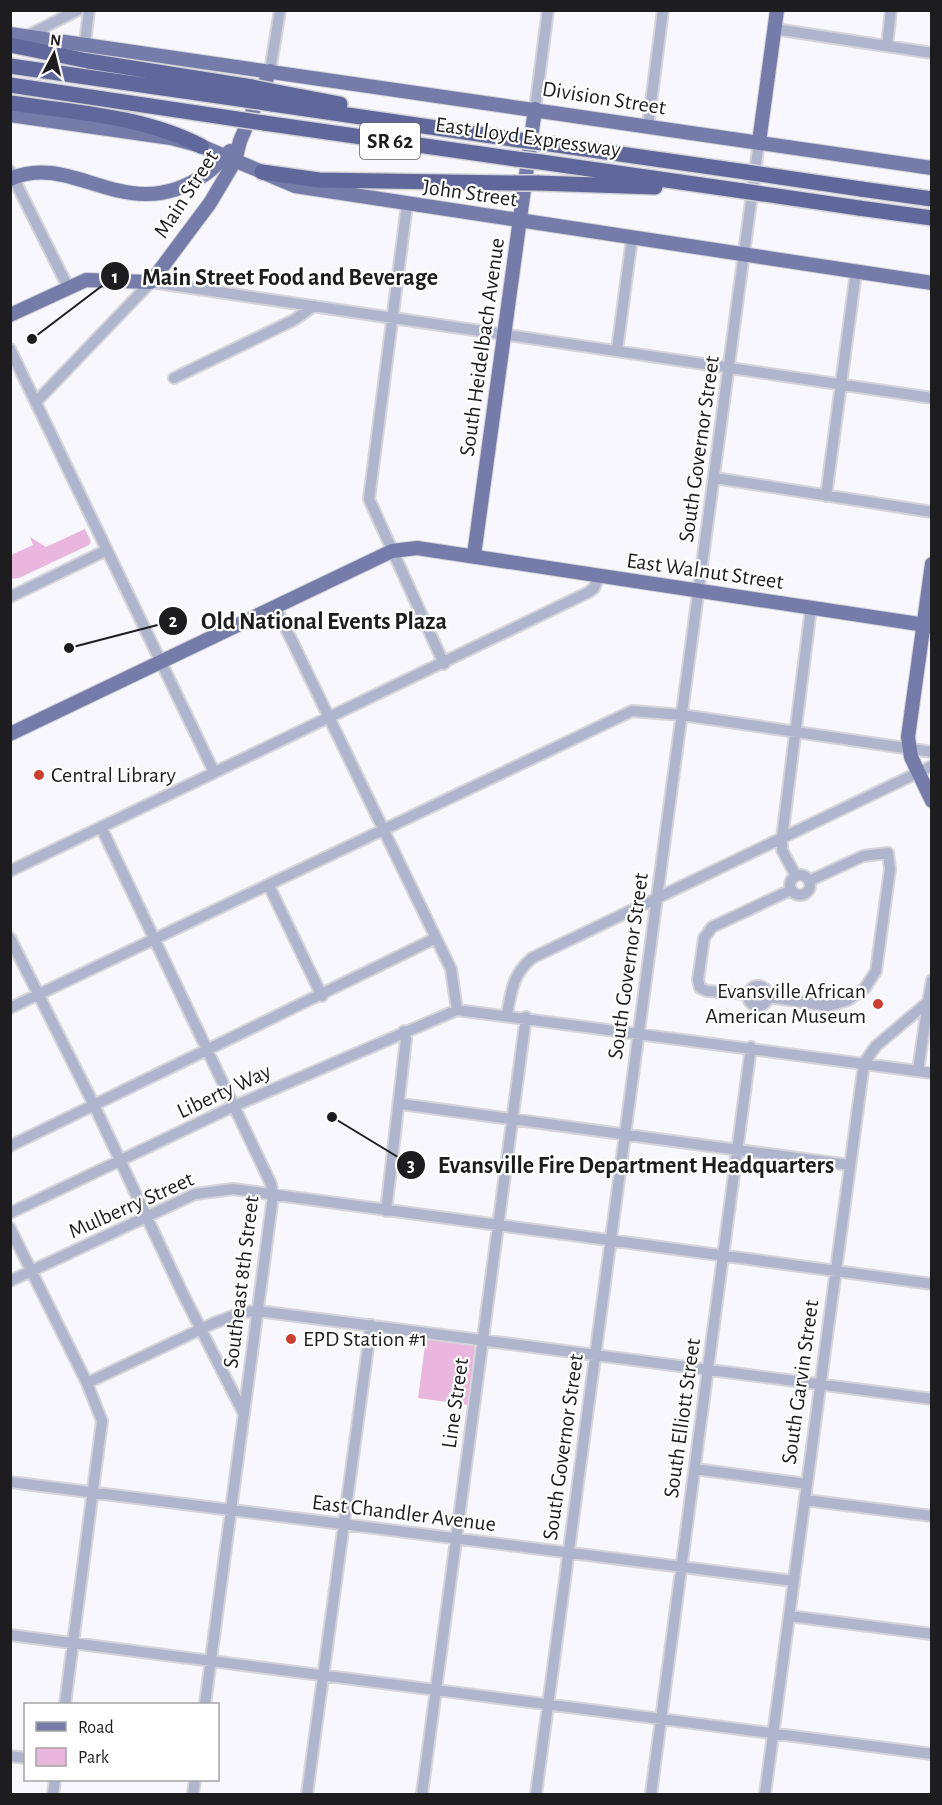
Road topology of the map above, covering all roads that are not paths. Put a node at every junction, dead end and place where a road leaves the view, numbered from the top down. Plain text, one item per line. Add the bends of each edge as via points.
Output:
1 (78, 10) edge
2 (89, 10) edge
3 (280, 10) edge
4 (548, 10) edge
5 (663, 10) edge
6 (777, 10) edge
7 (891, 10) edge
8 (775, 29) junction
9 (18, 35) edge
10 (85, 44) junction
11 (10, 45) edge
12 (887, 45) junction
13 (932, 53) edge
14 (10, 66) edge
15 (270, 71) junction
16 (10, 85) edge
17 (249, 94) junction
18 (10, 103) edge
19 (535, 109) junction
20 (10, 116) edge
21 (648, 126) junction
22 (759, 142) junction
23 (201, 146) junction
24 (230, 159) junction
25 (932, 168) edge
26 (262, 172) junction
27 (12, 176) edge
28 (737, 190) junction
29 (932, 199) edge
30 (407, 205) junction
31 (932, 218) edge
32 (520, 222) junction
33 (632, 238) junction
34 (745, 255) junction
35 (856, 272) junction
36 (151, 282) junction
37 (932, 282) edge
38 (68, 287) junction
39 (314, 306) junction
40 (10, 315) edge
41 (392, 317) junction
42 (504, 334) junction
43 (10, 349) edge
44 (617, 350) junction
45 (730, 367) junction
46 (174, 378) dead end
47 (841, 385) junction
48 (932, 398) edge
49 (36, 402) junction
50 (715, 478) junction
51 (826, 496) junction
52 (932, 512) edge
53 (107, 550) junction
54 (392, 551) junction
55 (474, 555) junction
56 (932, 564) edge
57 (599, 576) junction
58 (699, 592) junction
59 (10, 597) edge
60 (275, 606) junction
61 (811, 608) junction
62 (927, 626) edge
63 (161, 661) junction
64 (444, 664) junction
65 (682, 715) junction
66 (329, 718) junction
67 (794, 732) junction
68 (10, 734) edge
69 (909, 748) junction
70 (932, 752) edge
71 (932, 766) edge
72 (214, 772) junction
73 (918, 773) junction
74 (932, 801) edge
75 (100, 827) junction
76 (383, 830) junction
77 (782, 838) junction
78 (10, 870) edge
79 (796, 876) junction
80 (809, 881) junction
81 (269, 886) junction
82 (791, 890) junction
83 (657, 898) junction
84 (10, 938) edge
85 (436, 938) junction
86 (155, 941) junction
87 (932, 980) edge
88 (38, 994) junction
89 (322, 996) junction
90 (928, 1002) junction
91 (10, 1008) edge
92 (457, 1010) junction
93 (507, 1015) junction
94 (526, 1017) junction
95 (404, 1031) junction
96 (639, 1032) junction
97 (751, 1047) junction
98 (207, 1052) junction
99 (864, 1063) junction
100 (918, 1071) junction
101 (932, 1073) edge
102 (401, 1104) junction
103 (94, 1106) junction
104 (236, 1107) junction
105 (512, 1119) junction
106 (624, 1135) junction
107 (10, 1146) edge
108 (738, 1150) junction
109 (120, 1161) junction
110 (849, 1165) junction
111 (273, 1196) junction
112 (386, 1211) junction
113 (10, 1213) edge
114 (146, 1216) junction
115 (499, 1226) junction
116 (10, 1228) edge
117 (610, 1241) junction
118 (723, 1256) junction
119 (31, 1271) junction
120 (836, 1271) junction
121 (10, 1281) edge
122 (932, 1284) edge
123 (258, 1311) junction
124 (371, 1325) junction
125 (201, 1329) junction
126 (483, 1339) junction
127 (595, 1354) junction
128 (708, 1370) junction
129 (87, 1383) junction
130 (821, 1385) junction
131 (932, 1399) edge
132 (244, 1414) junction
133 (695, 1469) junction
134 (10, 1482) edge
135 (807, 1484) junction
136 (93, 1493) junction
137 (805, 1500) junction
138 (231, 1511) junction
139 (932, 1516) edge
140 (344, 1525) junction
141 (456, 1540) junction
142 (569, 1554) junction
143 (681, 1568) junction
144 (793, 1581) junction
145 (789, 1616) junction
146 (932, 1634) edge
147 (10, 1635) edge
148 (73, 1643) junction
149 (211, 1660) junction
150 (324, 1675) junction
151 (436, 1690) junction
152 (65, 1703) edge
153 (205, 1703) edge
154 (549, 1704) junction
155 (661, 1718) junction
156 (773, 1733) junction
157 (932, 1754) edge
158 (307, 1794) edge
159 (422, 1794) edge
160 (536, 1794) edge
161 (651, 1794) edge
162 (765, 1794) edge

1 - 9 street
2 - 10 street
3 - 15 street
4 - 19 street
5 - 21 street
6 - 8 main road
7 - 12 street
8 - 12 street
8 - 22 main road
9 - 10 main road, Division Street
10 - 15 main road, Division Street
11 - 17 highway
12 - 13 street
14 - 17 highway, East Lloyd Expressway / SR 62
15 - 19 main road, Division Street
15 - 24 main road, Main Street
16 - 28 highway, East Lloyd Expressway / SR 62, bridge
17 - 29 highway, East Lloyd Expressway / SR 62, bridge via 519,140
18 - 23 highway via 135,123 174,132
19 - 21 main road, Division Street
19 - 32 main road, South Heidelbach Avenue
20 - 23 main road, John Street via 171,138
21 - 22 main road, Division Street
22 - 25 main road, Division Street
22 - 34 street, South Governor Street
23 - 24 main road, John Street
24 - 26 main road, John Street
24 - 27 main road via 196,181 150,195 123,193 65,176
24 - 36 main road, Main Street via 210,203
26 - 28 highway, bridge via 319,180
26 - 30 main road, John Street via 295,186
27 - 38 street
28 - 31 highway, East Lloyd Expressway / SR 62, bridge
30 - 32 main road, John Street
30 - 41 street
32 - 33 main road, John Street
32 - 42 main road, South Heidelbach Avenue
33 - 34 main road, John Street
33 - 44 street
34 - 35 main road, John Street
34 - 45 street, South Governor Street
35 - 37 main road, John Street
35 - 47 street
36 - 38 main road via 86,280
36 - 39 street
36 - 49 street, Main Street
38 - 40 main road
39 - 41 street
39 - 46 street via 294,320
41 - 42 street
41 - 54 street via 369,500
42 - 44 street
42 - 55 main road, South Heidelbach Avenue
43 - 49 street
44 - 45 street
45 - 47 street
45 - 50 street, South Governor Street
47 - 48 street
47 - 51 street
49 - 53 street
50 - 51 street
50 - 58 street, South Governor Street
51 - 52 street
53 - 59 street
53 - 63 street
54 - 55 main road, East Walnut Street via 417,548
54 - 60 main road
54 - 64 street
55 - 57 main road, East Walnut Street
56 - 62 main road
57 - 58 main road, East Walnut Street
57 - 64 street via 589,592
58 - 61 main road, East Walnut Street
58 - 65 street, South Governor Street
60 - 63 main road
60 - 66 street
61 - 62 main road, East Walnut Street
61 - 67 street
62 - 69 main road
63 - 68 main road
63 - 72 street
64 - 66 street
65 - 67 street
65 - 76 street via 632,711
65 - 83 street, South Governor Street
66 - 72 street
66 - 76 street
67 - 69 street
67 - 77 street
69 - 70 street
69 - 73 main road
71 - 73 street
72 - 75 street
73 - 74 main road
73 - 77 street
75 - 78 street
75 - 86 street, Southeast 8th Street
76 - 81 street
76 - 85 street
77 - 79 street via 782,850
77 - 83 street
79 - 80 street
79 - 82 street
80 - 82 street via 804,894
80 - 82 street via 863,856 888,853 890,869 876,971 857,995 828,1006 769,997 765,1004 757,1006 748,994 700,988 705,934 712,927
81 - 86 street
81 - 89 street
83 - 93 street via 532,958 514,979
83 - 96 street, South Governor Street
84 - 88 street
85 - 89 street
85 - 92 street via 453,978
86 - 88 street
86 - 98 street, Southeast 8th Street
87 - 90 street
88 - 91 street
88 - 103 street
89 - 98 street
90 - 99 street via 876,1046
90 - 100 street
92 - 93 street
92 - 95 street, Liberty Way
93 - 94 street
94 - 96 street
94 - 105 street, Line Street
95 - 102 street
95 - 104 street, Liberty Way
96 - 97 street
96 - 106 street, South Governor Street
97 - 99 street
97 - 108 street, South Elliott Street
98 - 103 street
98 - 104 street, Southeast 8th Street
99 - 100 street
99 - 110 street, South Garvin Street
100 - 101 street
102 - 105 street
102 - 112 street
103 - 107 street
103 - 109 street
104 - 109 street, Liberty Way
104 - 111 street, Southeast 8th Street
105 - 106 street
105 - 115 street, Line Street
106 - 108 street
106 - 117 street, South Governor Street
108 - 110 street
108 - 118 street, South Elliott Street
109 - 113 street, Liberty Way
109 - 114 street
110 - 120 street, South Garvin Street
111 - 112 street, Mulberry Street
111 - 114 street, Mulberry Street via 214,1190 195,1194
111 - 123 street, Southeast 8th Street
112 - 115 street, Mulberry Street
114 - 119 street, Mulberry Street
114 - 125 street
115 - 117 street, Mulberry Street
115 - 126 street, Line Street
116 - 119 street
117 - 118 street, Mulberry Street
117 - 127 street, South Governor Street
118 - 120 street, Mulberry Street
118 - 128 street, South Elliott Street
119 - 121 street, Mulberry Street
119 - 129 street
120 - 122 street, Mulberry Street
120 - 130 street, South Garvin Street
123 - 124 street
123 - 125 street via 243,1312
123 - 132 street, Southeast 8th Street
124 - 126 street
124 - 140 street
125 - 129 street
125 - 132 street
126 - 127 street
126 - 141 street, Line Street
127 - 128 street
127 - 142 street, South Governor Street
128 - 130 street
128 - 133 street, South Elliott Street
129 - 136 street via 102,1421
130 - 131 street
130 - 135 street, South Garvin Street
132 - 138 street, Southeast 8th Street
133 - 135 street
133 - 143 street, South Elliott Street
134 - 136 street, East Chandler Avenue
135 - 137 street, South Garvin Street
136 - 138 street, East Chandler Avenue
136 - 148 street
137 - 139 street
137 - 144 street, South Garvin Street
138 - 140 street, East Chandler Avenue
138 - 149 street, Southeast 8th Street
140 - 141 street, East Chandler Avenue
140 - 150 street
141 - 142 street, East Chandler Avenue
141 - 151 street, Line Street
142 - 143 street, East Chandler Avenue
142 - 154 street, South Governor Street
143 - 144 street, East Chandler Avenue
143 - 155 street, South Elliott Street
144 - 145 street, South Garvin Street
145 - 146 street
145 - 156 street, South Garvin Street
147 - 148 street
148 - 149 street
148 - 152 street
149 - 150 street
149 - 153 street, Southeast 8th Street
150 - 151 street
150 - 158 street
151 - 154 street
151 - 159 street, Line Street
154 - 155 street
154 - 160 street, South Governor Street
155 - 156 street
155 - 161 street, South Elliott Street
156 - 157 street
156 - 162 street, South Garvin Street

